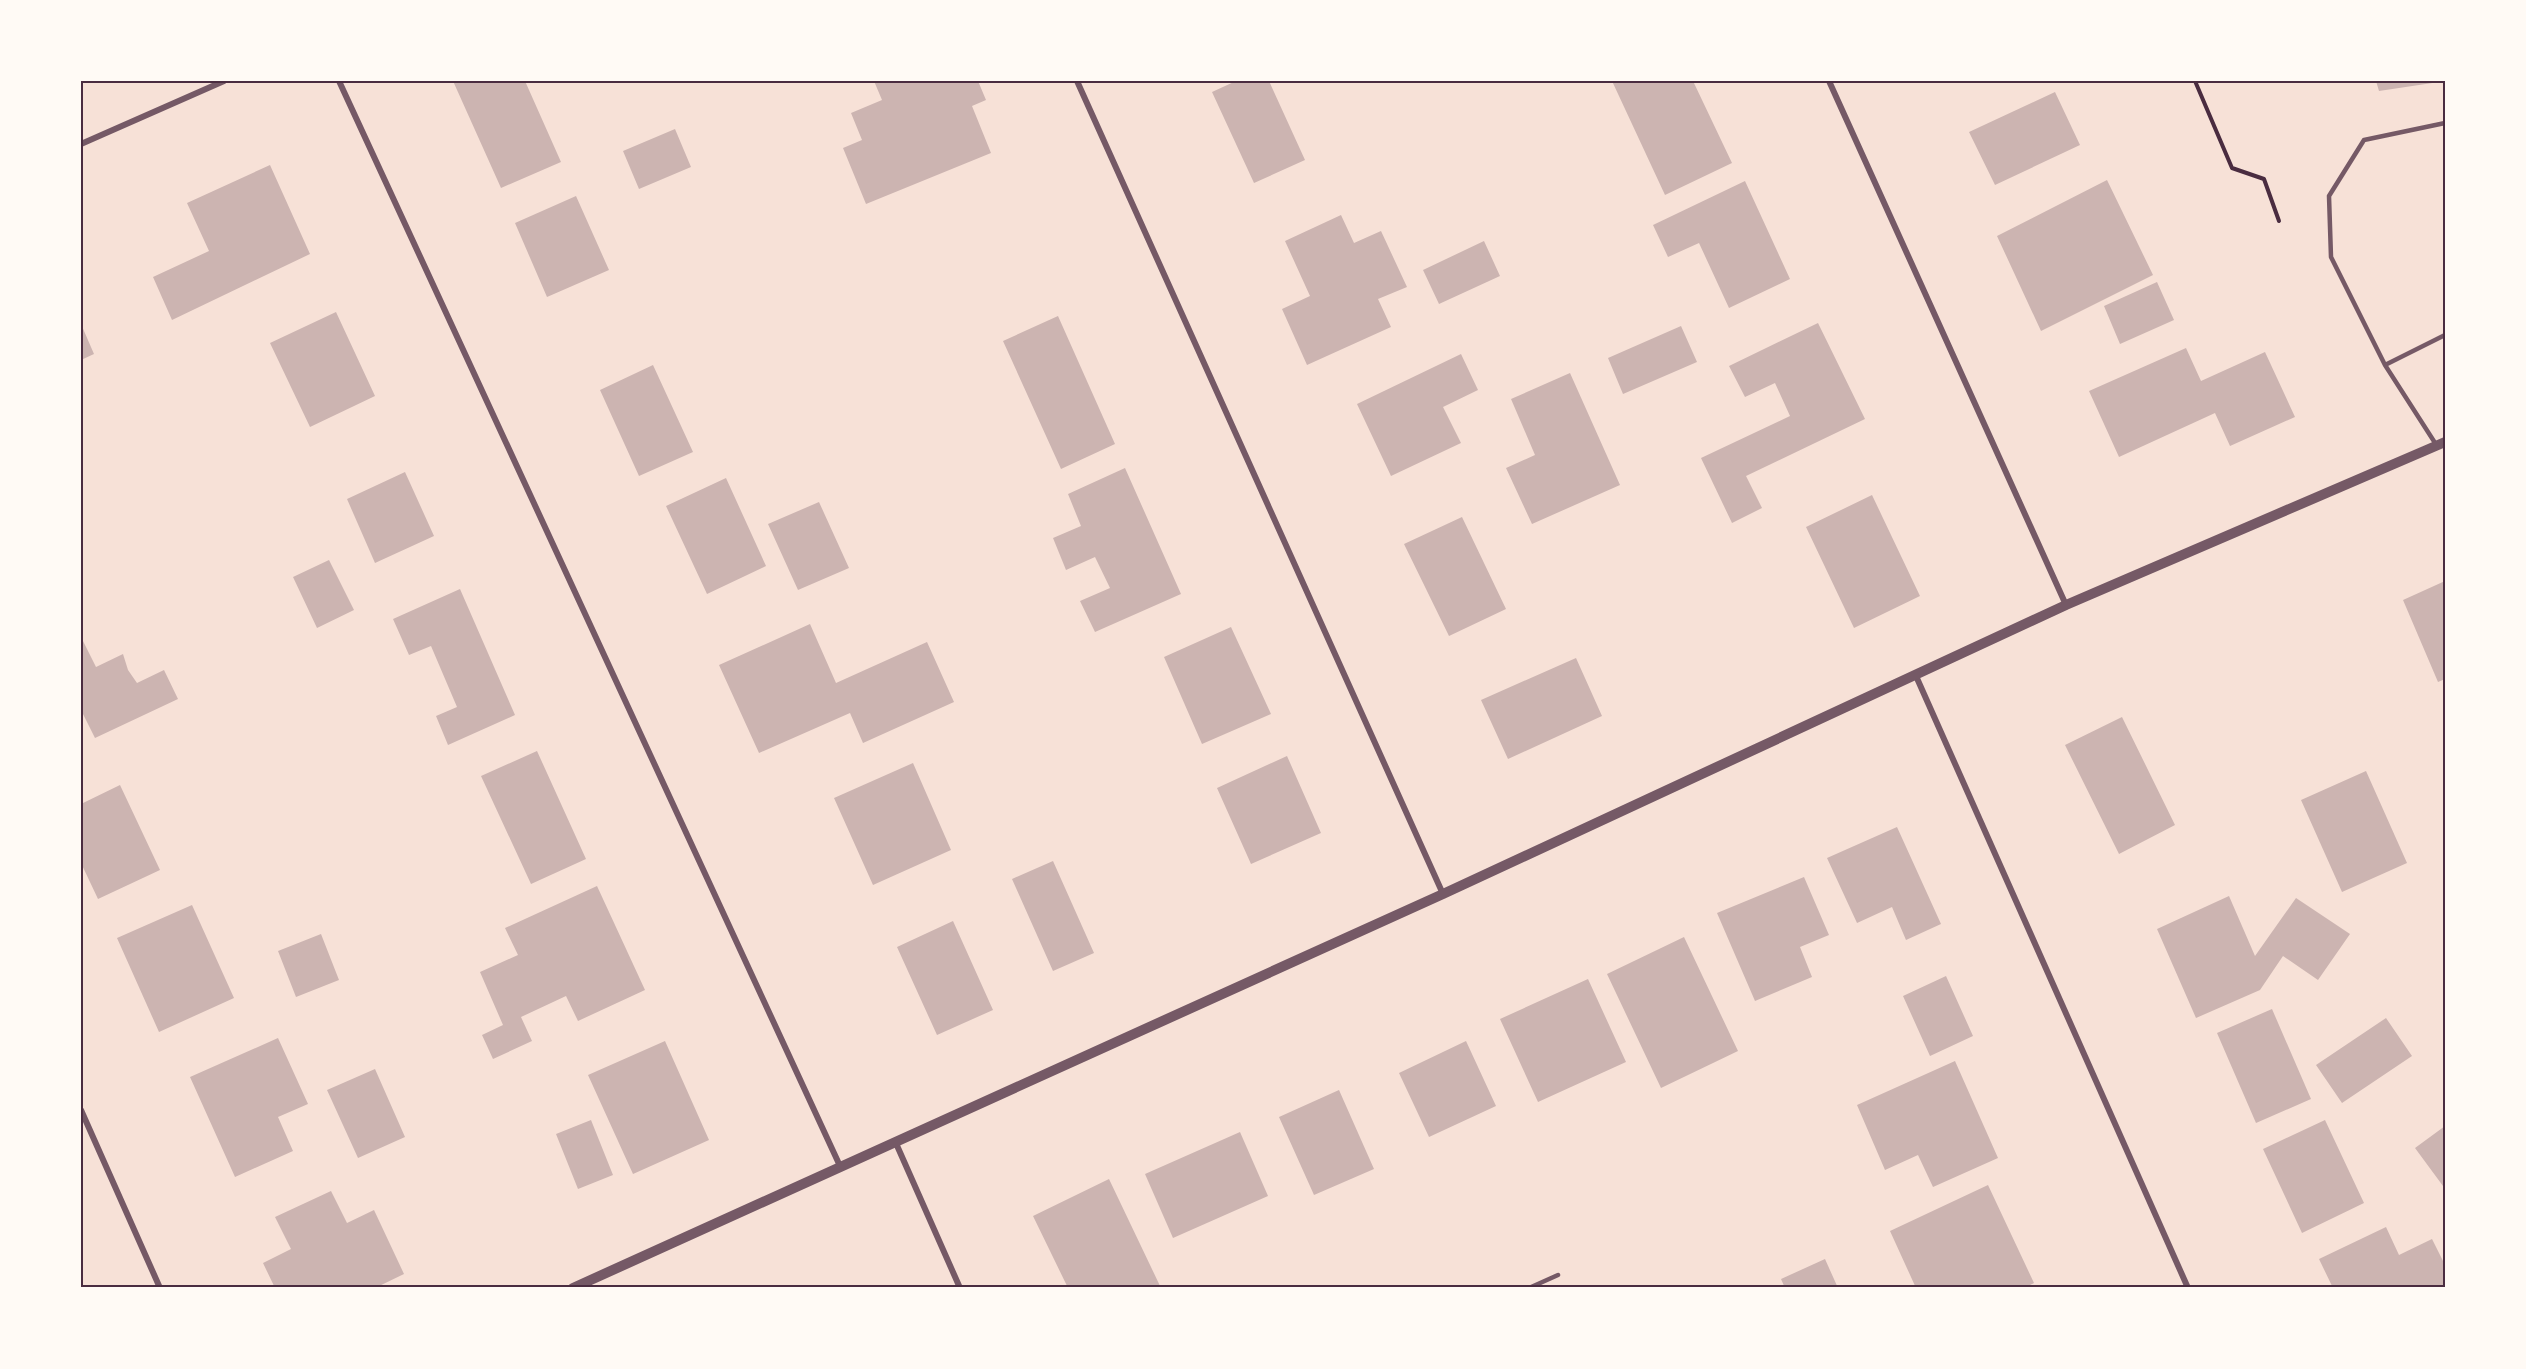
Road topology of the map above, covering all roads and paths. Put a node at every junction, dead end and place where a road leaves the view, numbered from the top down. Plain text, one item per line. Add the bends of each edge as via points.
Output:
1 (224, 81) edge
2 (339, 81) edge
3 (1077, 81) edge
4 (1829, 81) edge
5 (2195, 81) edge
6 (2445, 123) edge
7 (81, 144) edge
8 (2279, 221) dead end
9 (2445, 335) edge
10 (2385, 365) junction
11 (2441, 444) edge
12 (2066, 605) junction
13 (1916, 676) junction
14 (1443, 894) junction
15 (81, 1110) edge
16 (895, 1141) junction
17 (840, 1166) junction
18 (1558, 1275) dead end
19 (160, 1288) edge
20 (573, 1288) edge
21 (960, 1288) edge
22 (1529, 1288) edge
23 (2188, 1288) edge

1 - 7 street
2 - 17 street
3 - 14 street
4 - 12 street
5 - 8 path via 2232,168 2264,179
6 - 10 lane via 2364,140 2329,196 2331,257
9 - 10 lane
10 - 11 lane
11 - 12 street
12 - 13 street
13 - 14 street
13 - 23 street
14 - 16 street
15 - 19 street
16 - 17 street
16 - 21 street
17 - 20 street
18 - 22 lane

